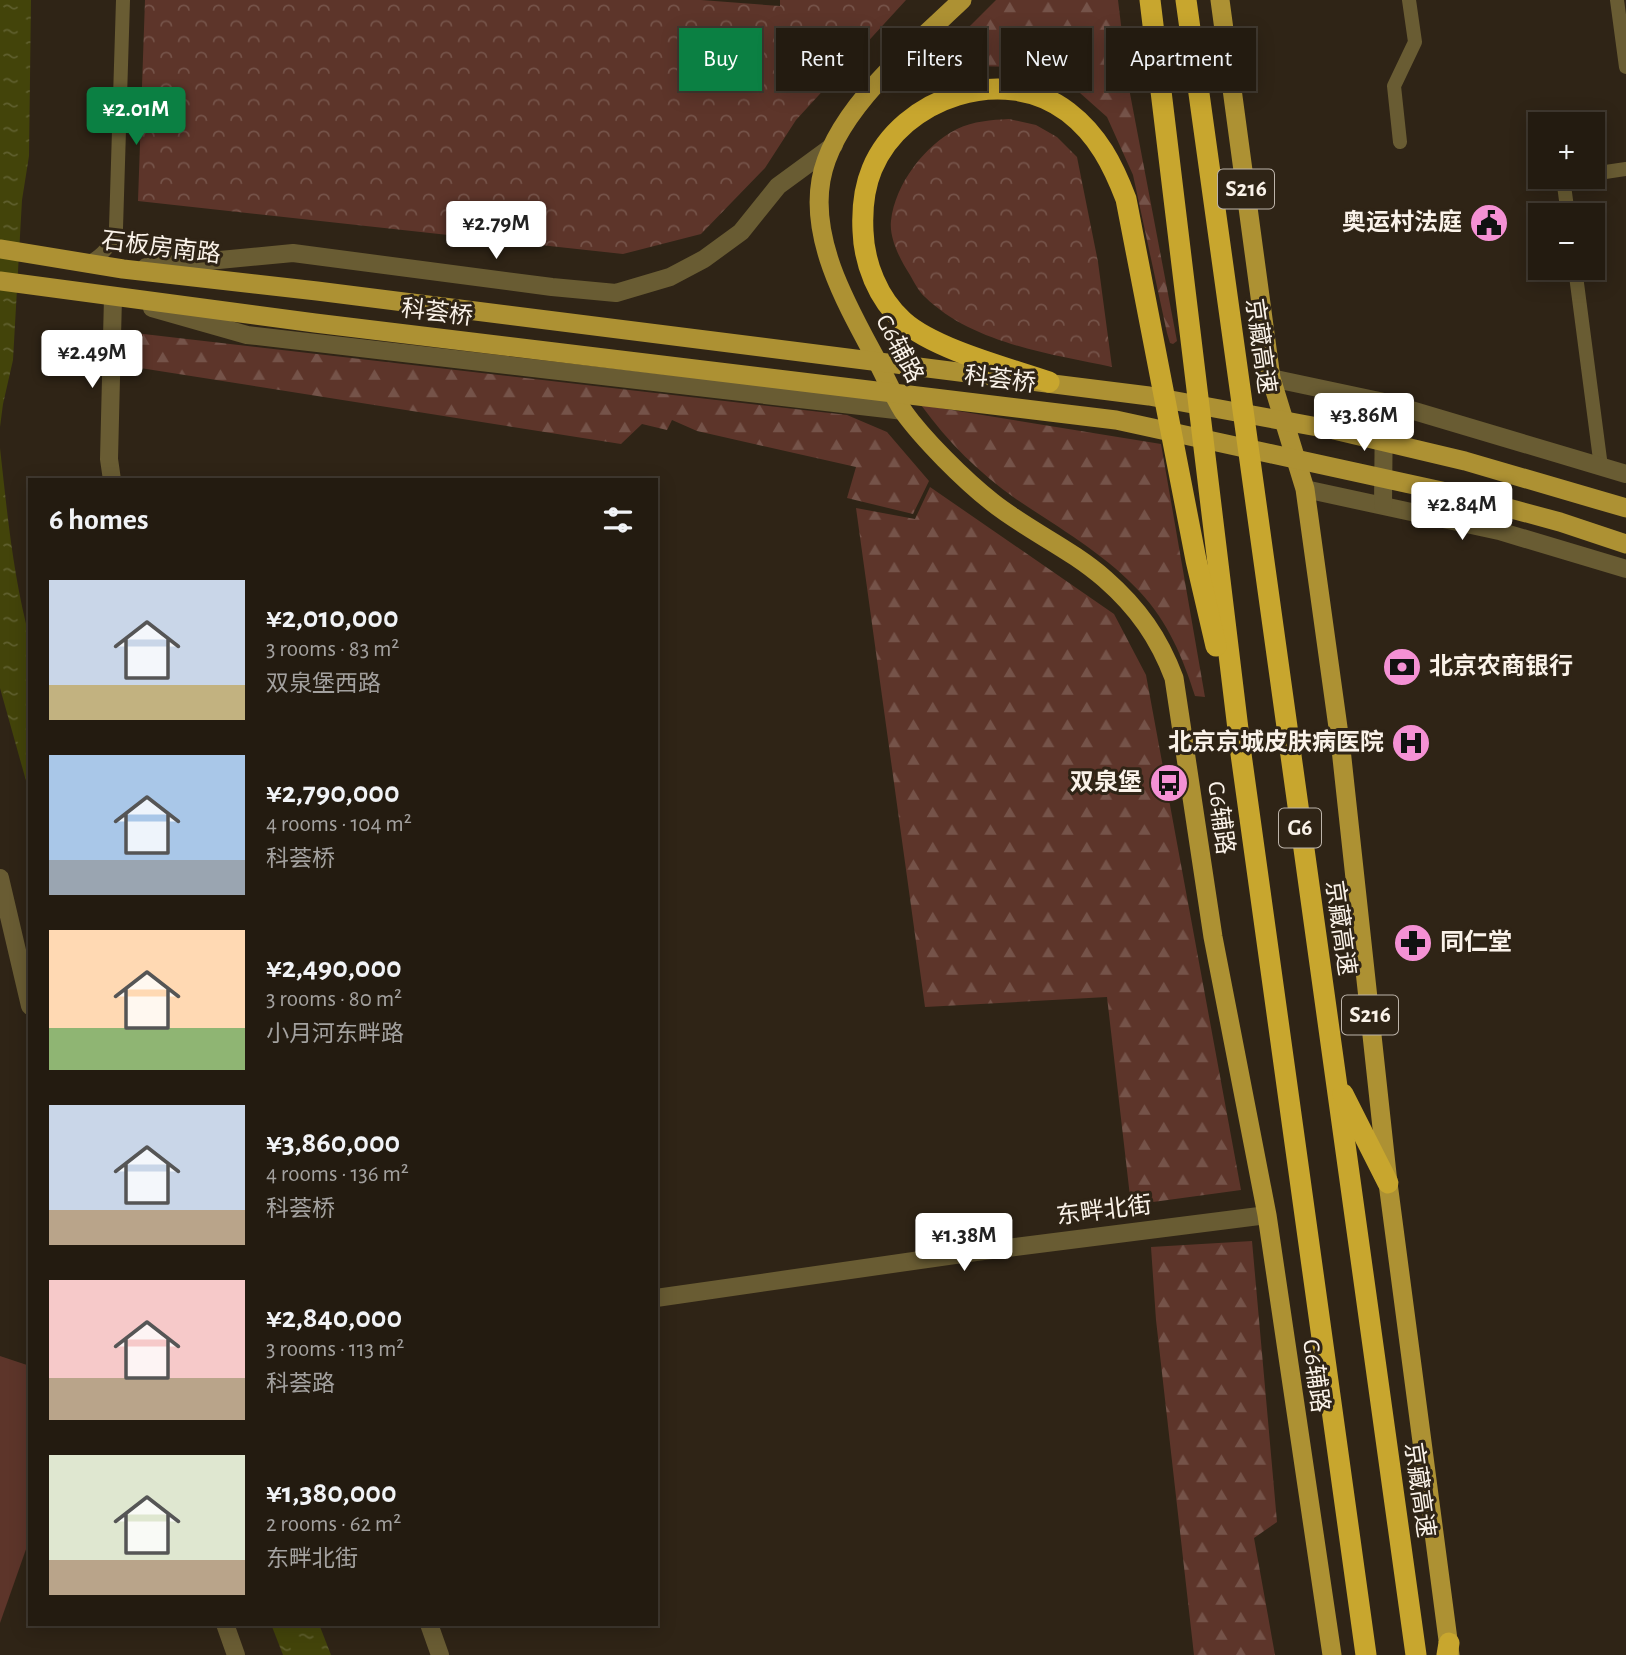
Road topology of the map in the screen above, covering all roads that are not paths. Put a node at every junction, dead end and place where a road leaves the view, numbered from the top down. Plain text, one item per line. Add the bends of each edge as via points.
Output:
1 (123, 0) edge
2 (962, 0) edge
3 (1150, 0) edge
4 (1186, 0) edge
5 (1220, 0) edge
6 (1409, 0) edge
7 (1617, 0) edge
8 (1626, 67) edge
9 (1400, 142) dead end
10 (834, 145) junction
11 (1626, 169) edge
12 (1605, 172) edge
13 (0, 249) edge
14 (88, 263) junction
15 (123, 269) junction
16 (1576, 280) edge
17 (0, 281) edge
18 (317, 291) joint
19 (116, 298) junction
20 (1271, 378) junction
21 (1049, 382) junction
22 (1384, 402) junction
23 (904, 411) junction
24 (1601, 467) junction
25 (1626, 474) edge
26 (113, 478) edge
27 (1305, 489) junction
28 (1383, 505) junction
29 (1626, 508) edge
30 (1626, 544) edge
31 (1626, 569) edge
32 (1241, 754) junction
33 (0, 878) edge
34 (28, 997) edge
35 (1334, 1076) junction
36 (1388, 1183) junction
37 (1267, 1215) junction
38 (658, 1298) edge
39 (226, 1626) edge
40 (430, 1626) edge
41 (1449, 1651) edge
42 (236, 1655) edge
43 (440, 1655) edge
44 (1332, 1655) edge
45 (1366, 1655) edge
46 (1416, 1655) edge

1 - 14 street via 116,228 113,240
2 - 10 main road, G6辅路 via 868,93
3 - 32 highway, G6
4 - 35 highway, 京藏高速 / G6
5 - 20 main road, S216
6 - 9 street via 1415,41 1394,86
7 - 8 street
10 - 15 street via 778,186 741,232 704,259 670,277 616,293 293,253
10 - 23 main road, G6辅路 via 821,179 819,212 832,269
11 - 12 street
13 - 14 main road, 石板房南路
14 - 15 main road, 石板房南路
15 - 18 main road, 石板房南路
16 - 24 street
17 - 19 main road
18 - 21 main road, 科荟桥
19 - 23 street via 247,335
19 - 26 street via 109,458
19 - 30 main road, 科荟桥 via 1116,420 1460,495
20 - 22 street
20 - 27 main road, S216
21 - 29 main road, 科荟桥 via 1334,430 1465,461
21 - 32 highway via 954,349 903,321 882,296 869,268 862,216 873,166 904,124 956,94 1011,90 1041,98 1067,111 1092,135 1114,167 1126,199 1196,560
22 - 24 street
22 - 28 street
23 - 37 main road, G6辅路 via 946,460 991,502 1105,579 1143,618 1162,646 1174,678 1213,937
24 - 25 street
27 - 28 street
27 - 36 main road, S216 via 1341,749
28 - 31 street via 1499,531
32 - 45 highway, G6
33 - 34 street
35 - 36 highway
35 - 46 highway, 京藏高速 / G6
36 - 41 main road, S216
37 - 38 street, 东畔北街
37 - 44 main road, G6辅路
39 - 42 street
40 - 43 street

